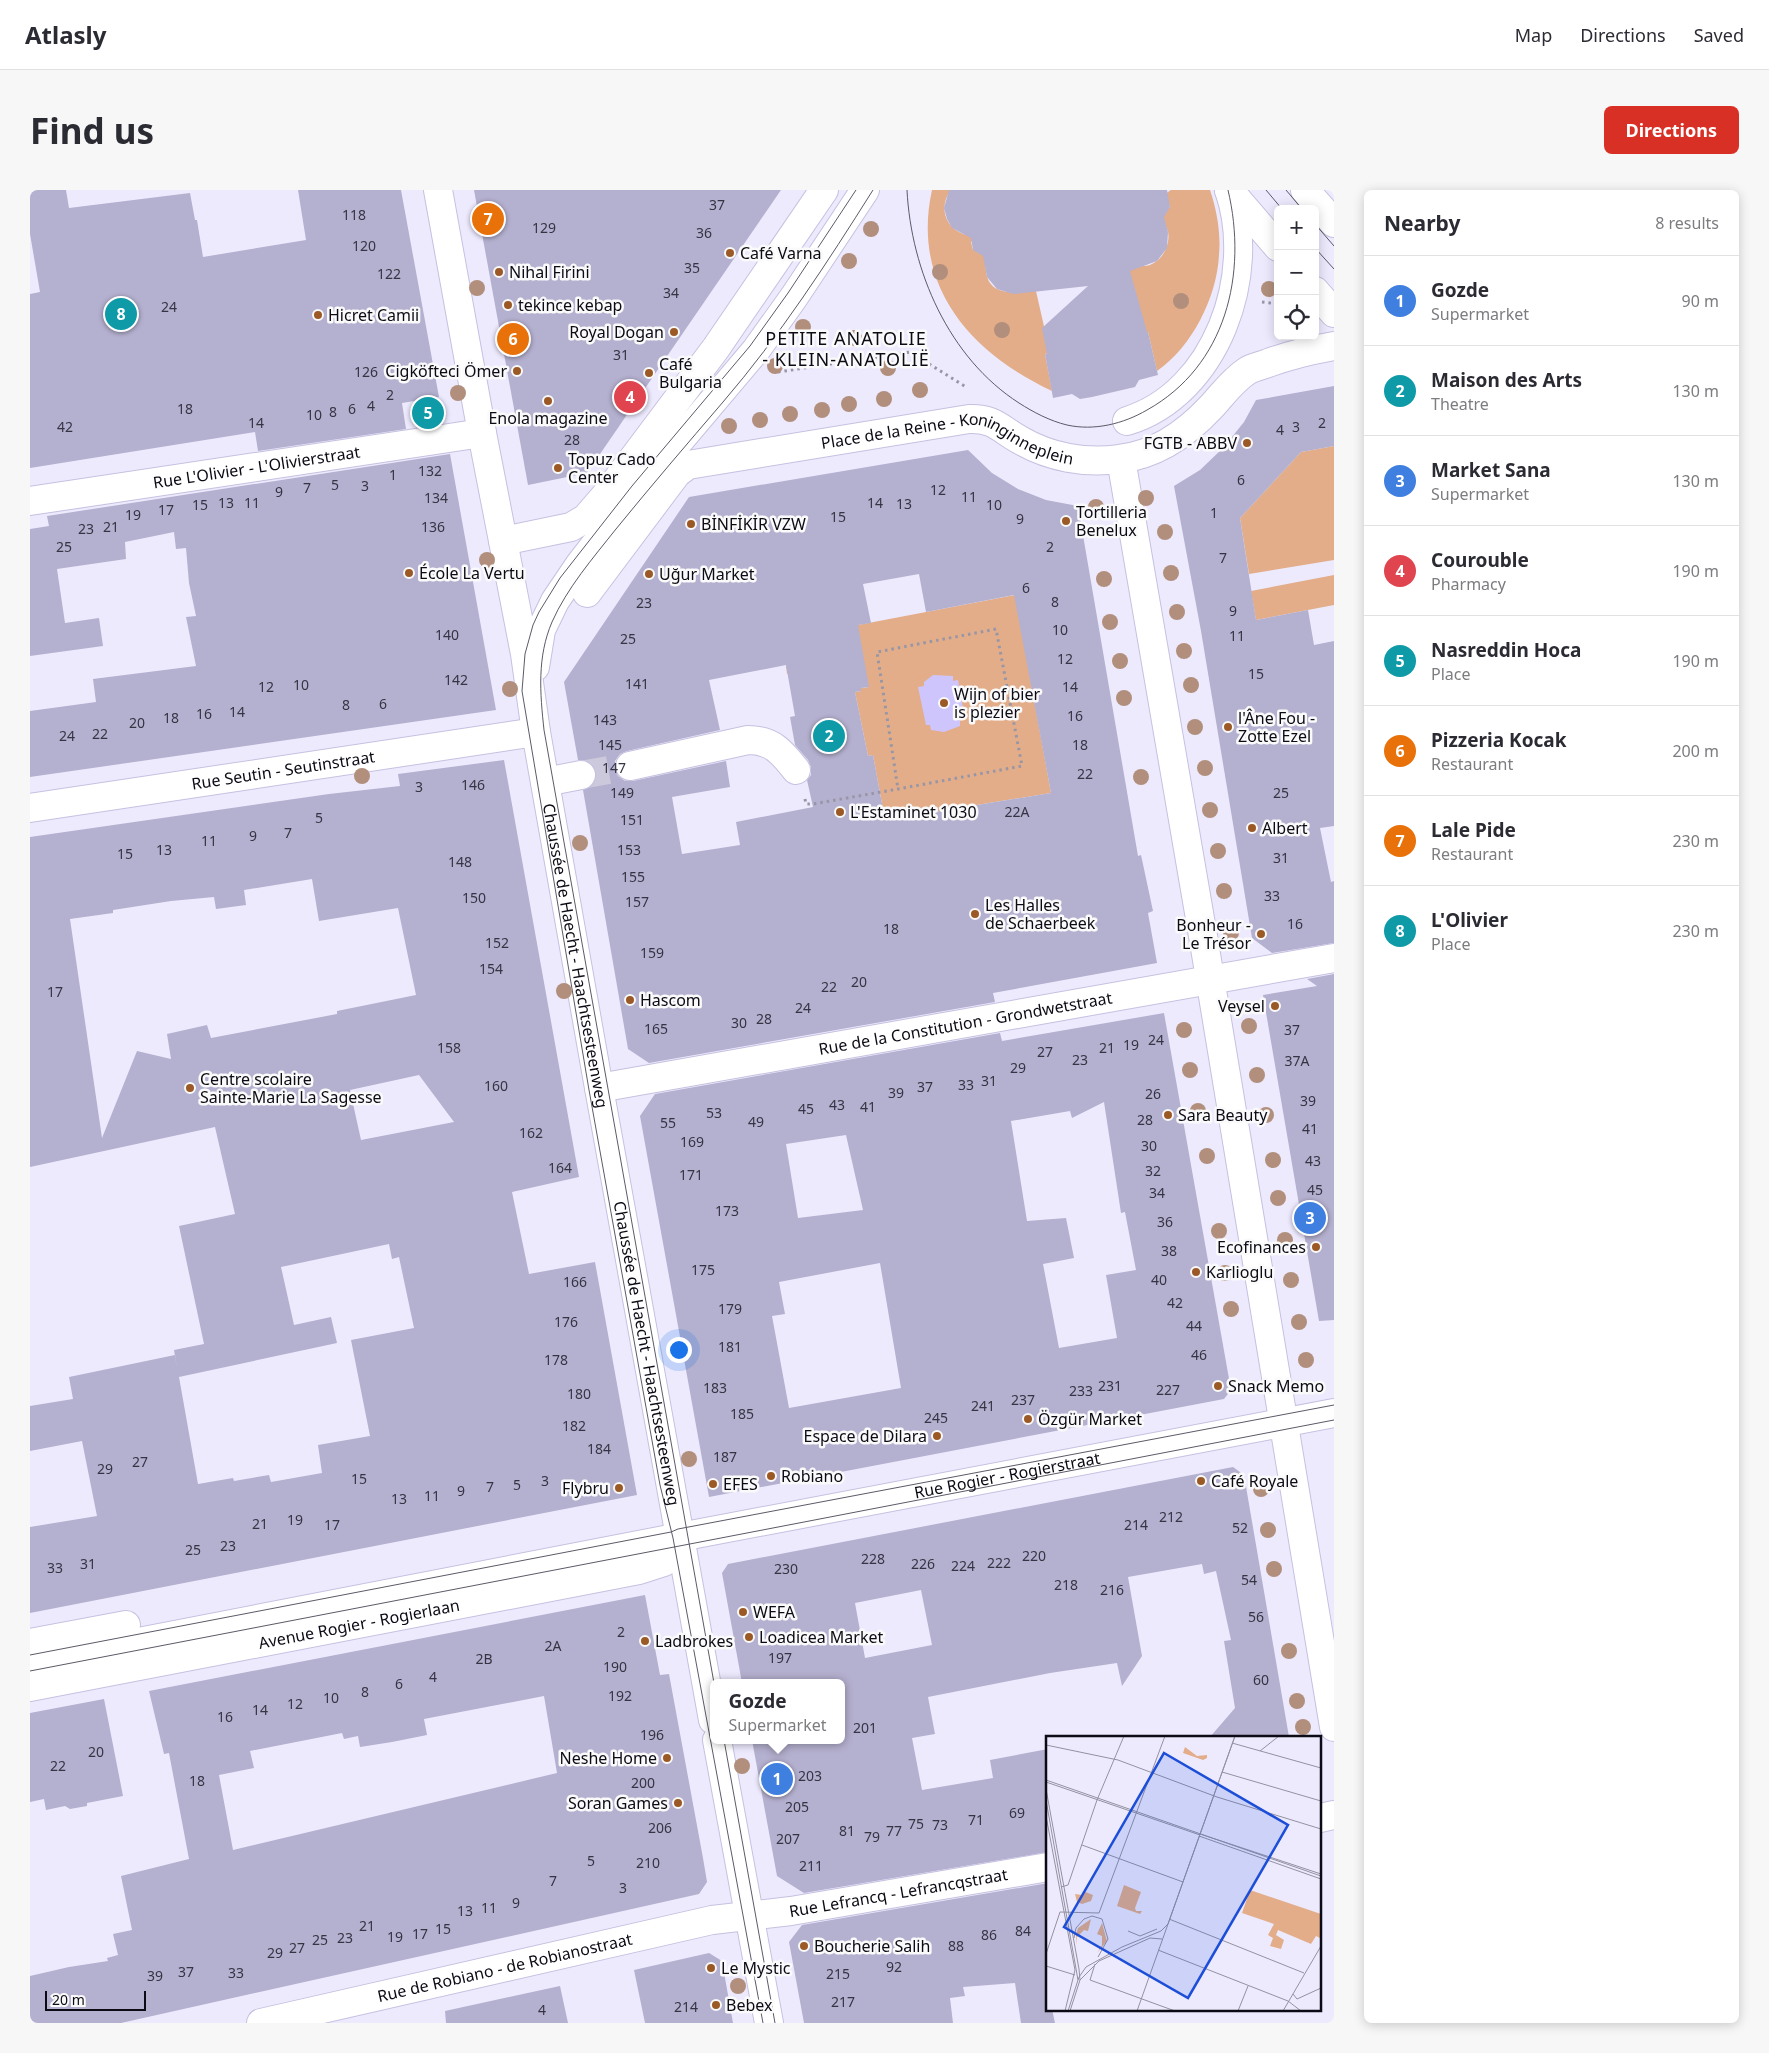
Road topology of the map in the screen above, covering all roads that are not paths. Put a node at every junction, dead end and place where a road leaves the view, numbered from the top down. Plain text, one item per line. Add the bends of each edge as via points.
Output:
1 (438, 190) edge
2 (824, 190) edge
3 (865, 190) edge
4 (1229, 190) edge
5 (1305, 190) edge
6 (1334, 224) edge
7 (1274, 242) edge
8 (1318, 295) edge
9 (1334, 313) edge
10 (1334, 346) edge
11 (1127, 421) dead end
12 (482, 433) junction
13 (1121, 459) junction
14 (30, 501) edge
15 (503, 541) junction
16 (587, 593) dead end
17 (531, 691) junction
18 (536, 732) junction
19 (630, 766) tunnel mouth
20 (796, 770) road end
21 (581, 775) tunnel mouth
22 (545, 782) junction
23 (30, 808) edge
24 (1334, 958) edge
25 (1210, 979) junction
26 (599, 1088) junction
27 (1334, 1413) edge
28 (1284, 1422) junction
29 (680, 1537) junction
30 (30, 1643) edge
31 (30, 1663) edge
32 (30, 1687) edge
33 (710, 1703) edge
34 (1334, 1727) edge
35 (718, 1744) edge
36 (1046, 1867) edge
37 (749, 1915) junction
38 (261, 2023) edge
39 (769, 2023) edge

1 - 12 street, Chaussée de Haecht - Haachtsesteenweg
2 - 15 street via 716,348 586,518 571,527
3 - 17 street via 756,350 637,491 555,601 541,630
4 - 7 street
4 - 11 street via 1239,234 1237,271 1227,316 1202,364 1182,388 1162,404
5 - 6 street
8 - 9 street
10 - 13 street, Place de la Reine - Koninginneplein via 1299,352 1248,370 1179,436 1158,448
12 - 14 street, Rue L'Olivier - L'Olivierstraat
12 - 15 street, Chaussée de Haecht - Haachtsesteenweg
13 - 16 street, Place de la Reine - Koninginneplein via 1097,461 1045,452 981,418 688,465 677,473
13 - 25 street
15 - 17 street, Chaussée de Haecht - Haachtsesteenweg
17 - 18 street, Chaussée de Haecht - Haachtsesteenweg
18 - 22 street, Chaussée de Haecht - Haachtsesteenweg
18 - 23 street, Rue Seutin - Seutinstraat
19 - 20 street via 748,740 762,740 783,754
21 - 22 street
22 - 26 street, Chaussée de Haecht - Haachtsesteenweg
24 - 25 street, Rue de la Constitution - Grondwetstraat
25 - 26 street, Rue de la Constitution - Grondwetstraat
25 - 28 street
26 - 29 street, Chaussée de Haecht - Haachtsesteenweg
27 - 28 street, Rue Rogier - Rogierstraat
28 - 29 street, Rue Rogier - Rogierstraat
28 - 34 street
29 - 30 street via 660,1526
29 - 31 street, Avenue Rogier - Rogierlaan
29 - 32 street, Avenue Rogier - Rogierlaan via 664,1562 639,1570
29 - 33 street, Chaussée de Haecht - Haachtsesteenweg
35 - 37 street
36 - 37 street, Rue Lefrancq - Lefrancqstraat via 791,1911
37 - 38 street, Rue de Robiano - de Robianostraat via 712,1920
37 - 39 street

